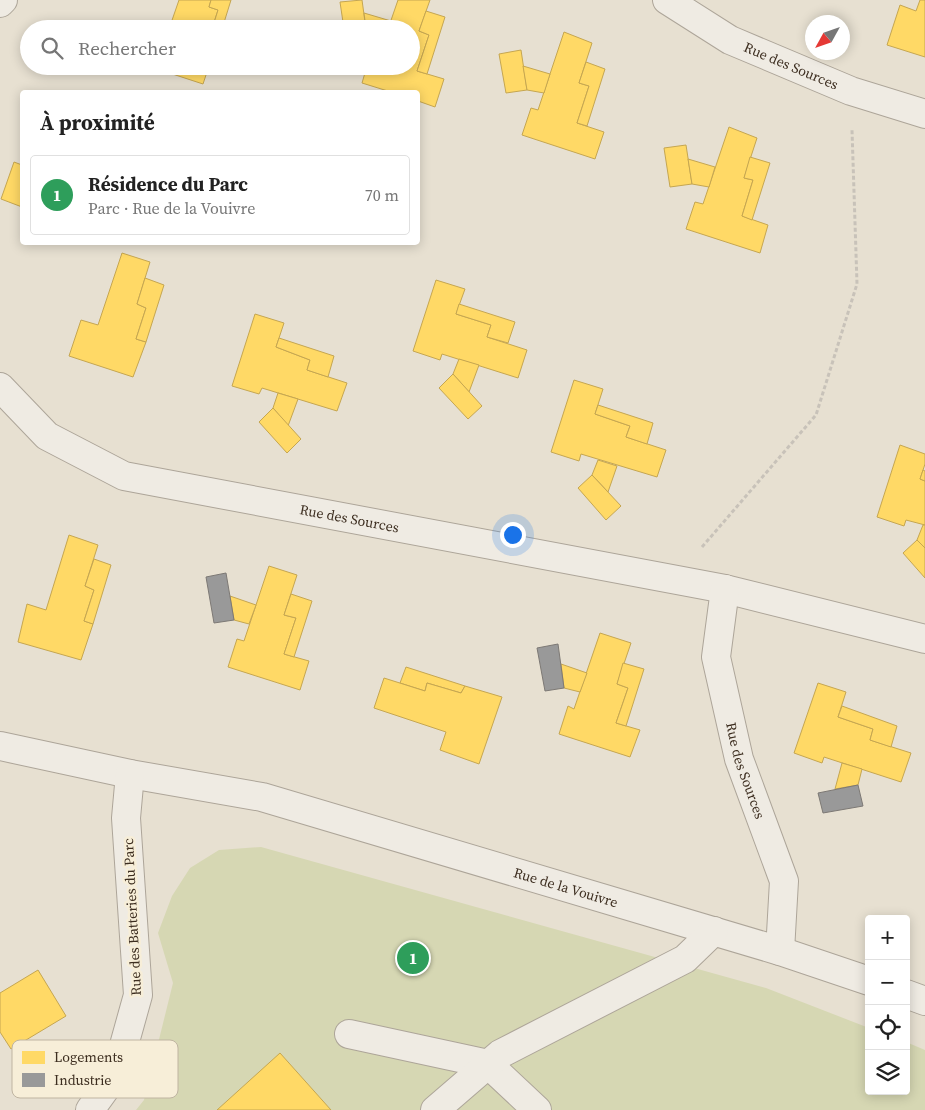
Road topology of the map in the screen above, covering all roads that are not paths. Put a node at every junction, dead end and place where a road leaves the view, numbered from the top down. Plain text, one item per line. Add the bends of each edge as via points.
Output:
1 (3, 0) edge
2 (667, 0) edge
3 (0, 3) edge
4 (925, 114) edge
5 (0, 387) edge
6 (725, 589) junction
7 (925, 639) edge
8 (0, 746) edge
9 (130, 774) junction
10 (714, 931) junction
11 (780, 951) junction
12 (865, 980) edge
13 (910, 995) edge
14 (925, 1001) edge
15 (349, 1034) dead end
16 (125, 1040) edge
17 (488, 1064) junction
18 (99, 1098) edge
19 (90, 1110) edge
20 (435, 1110) edge
21 (537, 1110) edge

1 - 3 street
2 - 4 street, Rue des Sources via 730,40 851,90
5 - 6 street, Rue des Sources via 47,436 124,476
6 - 7 street, Rue des Sources
6 - 11 street, Rue des Sources via 716,657 739,759 784,881
8 - 9 street
9 - 10 street, Rue de la Vouivre via 262,797
9 - 16 street, Rue des Batteries du Parc via 126,818 138,995
10 - 11 street, Rue de la Vouivre
10 - 17 street via 685,959 500,1054
11 - 12 street, Rue de la Vouivre
13 - 14 street
15 - 17 street
17 - 20 street
17 - 21 street
18 - 19 street, Rue des Batteries du Parc

